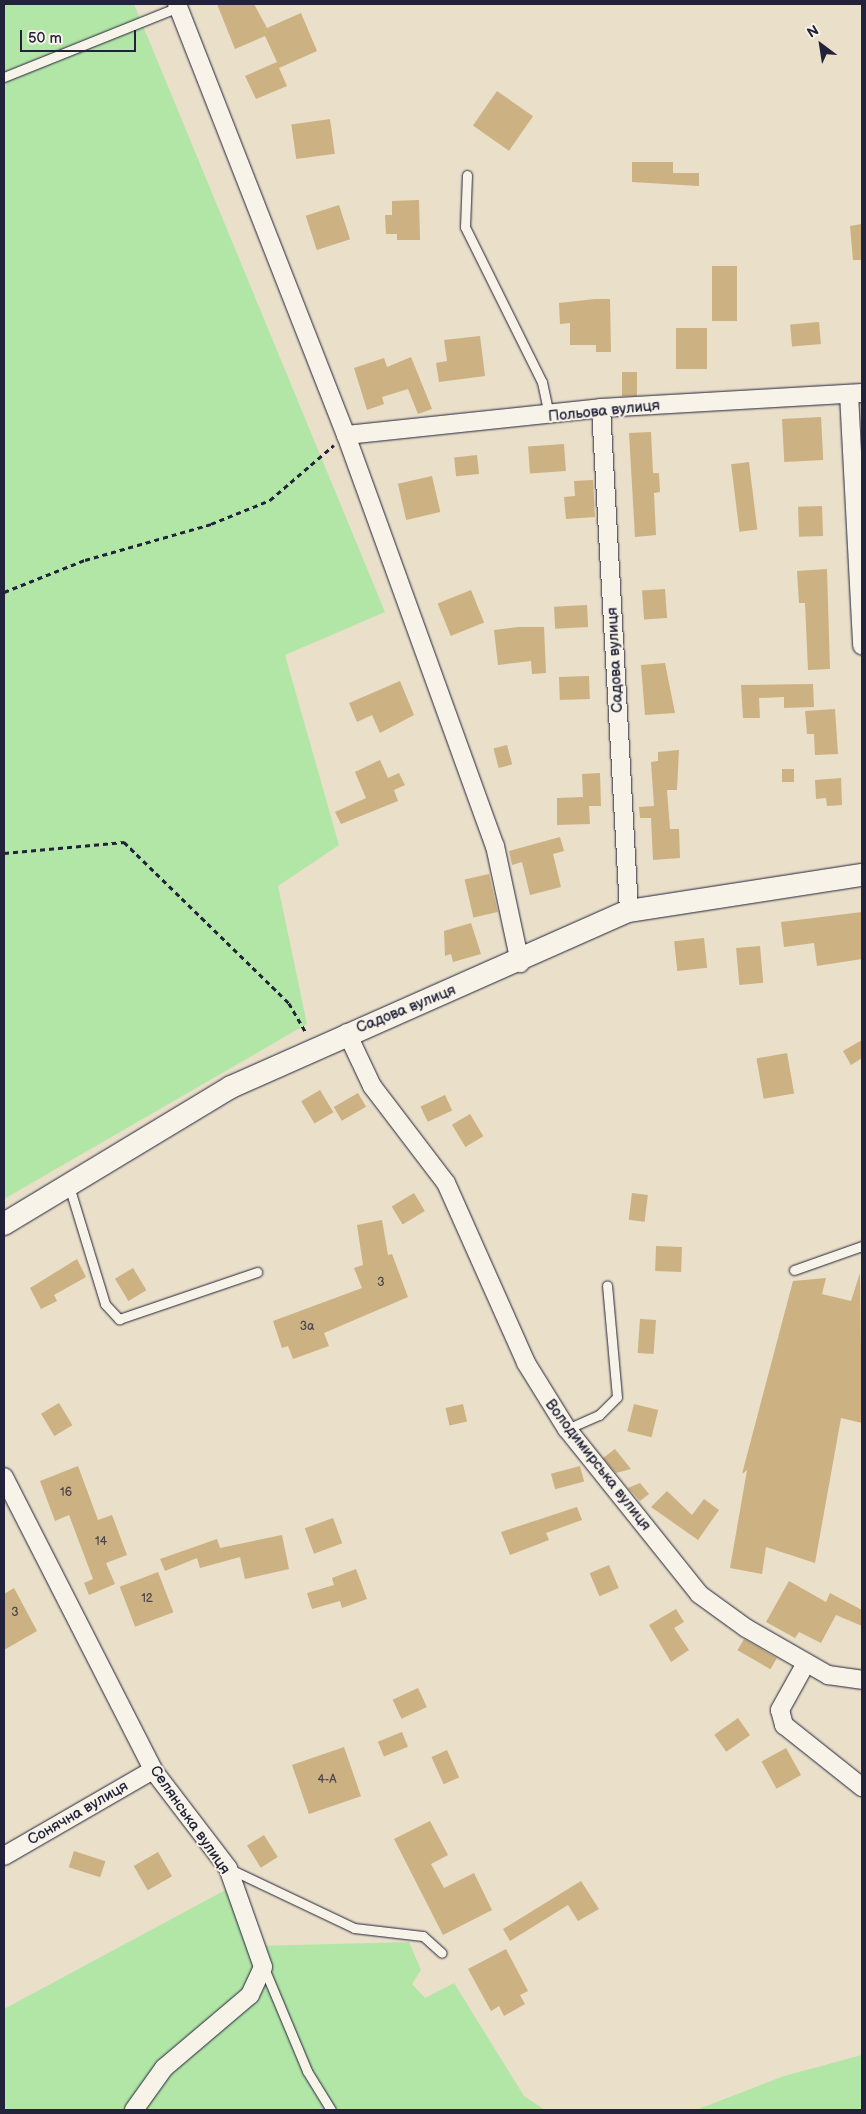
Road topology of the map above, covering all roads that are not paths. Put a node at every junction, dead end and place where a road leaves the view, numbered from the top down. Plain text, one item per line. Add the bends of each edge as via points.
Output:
1 (177, 5) edge
2 (4, 77) edge
3 (467, 175) dead end
4 (856, 394) edge
5 (601, 408) junction
6 (549, 417) junction
7 (346, 435) junction
8 (862, 646) edge
9 (862, 875) edge
10 (629, 911) junction
11 (520, 963) junction
12 (347, 1033) junction
13 (69, 1186) junction
14 (4, 1224) edge
15 (862, 1246) edge
16 (794, 1270) dead end
17 (257, 1272) dead end
18 (607, 1285) dead end
19 (567, 1428) junction
20 (4, 1477) edge
21 (806, 1663) junction
22 (862, 1680) edge
23 (153, 1770) junction
24 (862, 1786) edge
25 (4, 1856) edge
26 (228, 1868) junction
27 (442, 1952) dead end
28 (263, 1967) junction
29 (134, 2110) edge
30 (331, 2110) edge

1 - 2 lane
1 - 7 street
3 - 6 lane via 465,226 542,382
4 - 5 street, Польова вулиця
4 - 8 street
5 - 6 street, Польова вулиця
5 - 10 street, Садова вулиця
6 - 7 street, Польова вулиця
7 - 11 street via 495,846
9 - 10 street, Садова вулиця
10 - 11 street, Садова вулиця
11 - 12 street, Садова вулиця
12 - 13 street, Садова вулиця via 231,1087
12 - 19 street, Володимирська вулиця via 372,1086 446,1183 526,1363
13 - 14 street, Садова вулиця
13 - 17 lane via 105,1304 119,1319
15 - 16 lane
18 - 19 lane via 617,1397 599,1415
19 - 21 street, Володимирська вулиця via 699,1594 746,1628
20 - 23 street, Селянська вулиця
21 - 22 street, Володимирська вулиця via 828,1674
21 - 24 street via 780,1710 784,1725
23 - 25 street, Сонячна вулиця
23 - 26 street, Селянська вулиця
26 - 27 lane via 354,1928 423,1936
26 - 28 street, Селянська вулиця
28 - 29 street via 250,1995 164,2068
28 - 30 lane via 307,2072

